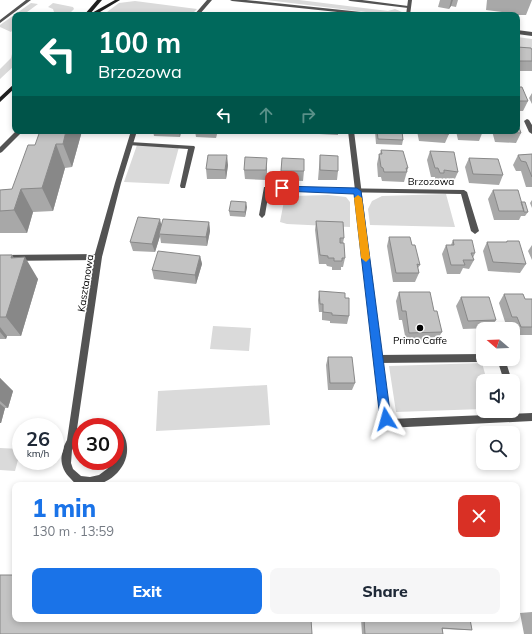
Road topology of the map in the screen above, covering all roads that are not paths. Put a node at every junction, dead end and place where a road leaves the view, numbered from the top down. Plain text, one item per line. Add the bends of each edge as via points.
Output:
1 (29, 0) edge
2 (100, 0) edge
3 (118, 0) edge
4 (204, 0) edge
5 (210, 0) edge
6 (217, 0) edge
7 (232, 0) edge
8 (350, 0) edge
9 (410, 0) edge
10 (408, 7) junction
11 (13, 12) edge
12 (89, 12) edge
13 (96, 12) edge
14 (199, 12) edge
15 (347, 12) edge
16 (408, 12) edge
17 (12, 13) edge
18 (0, 22) edge
19 (520, 32) edge
20 (532, 34) edge
21 (12, 88) edge
22 (0, 100) edge
23 (527, 121) dead end
24 (532, 132) edge
25 (17, 134) edge
26 (133, 134) edge
27 (351, 134) edge
28 (130, 144) junction
29 (0, 151) edge
30 (183, 186) dead end
31 (357, 191) junction
32 (262, 215) dead end
33 (475, 231) dead end
34 (98, 257) junction
35 (0, 258) edge
36 (377, 358) junction
37 (476, 358) edge
38 (532, 417) edge
39 (75, 418) edge
40 (72, 441) edge
41 (114, 470) edge

1 - 11 street
2 - 12 street
3 - 13 street
4 - 5 street
5 - 6 street
5 - 14 street
7 - 15 street
8 - 10 street
9 - 10 street
10 - 16 street
17 - 18 street
19 - 20 street
21 - 22 street
23 - 24 street
25 - 29 street
26 - 28 street, Kasztanowa
27 - 31 street
28 - 30 street via 192,146
28 - 34 street, Kasztanowa
31 - 32 street, Brzozowa via 266,189
31 - 33 street, Brzozowa via 464,192
31 - 36 street
34 - 35 street
34 - 39 street, Kasztanowa
36 - 37 street
36 - 38 street via 386,424
40 - 41 street via 65,459 72,475 89,482 108,476

